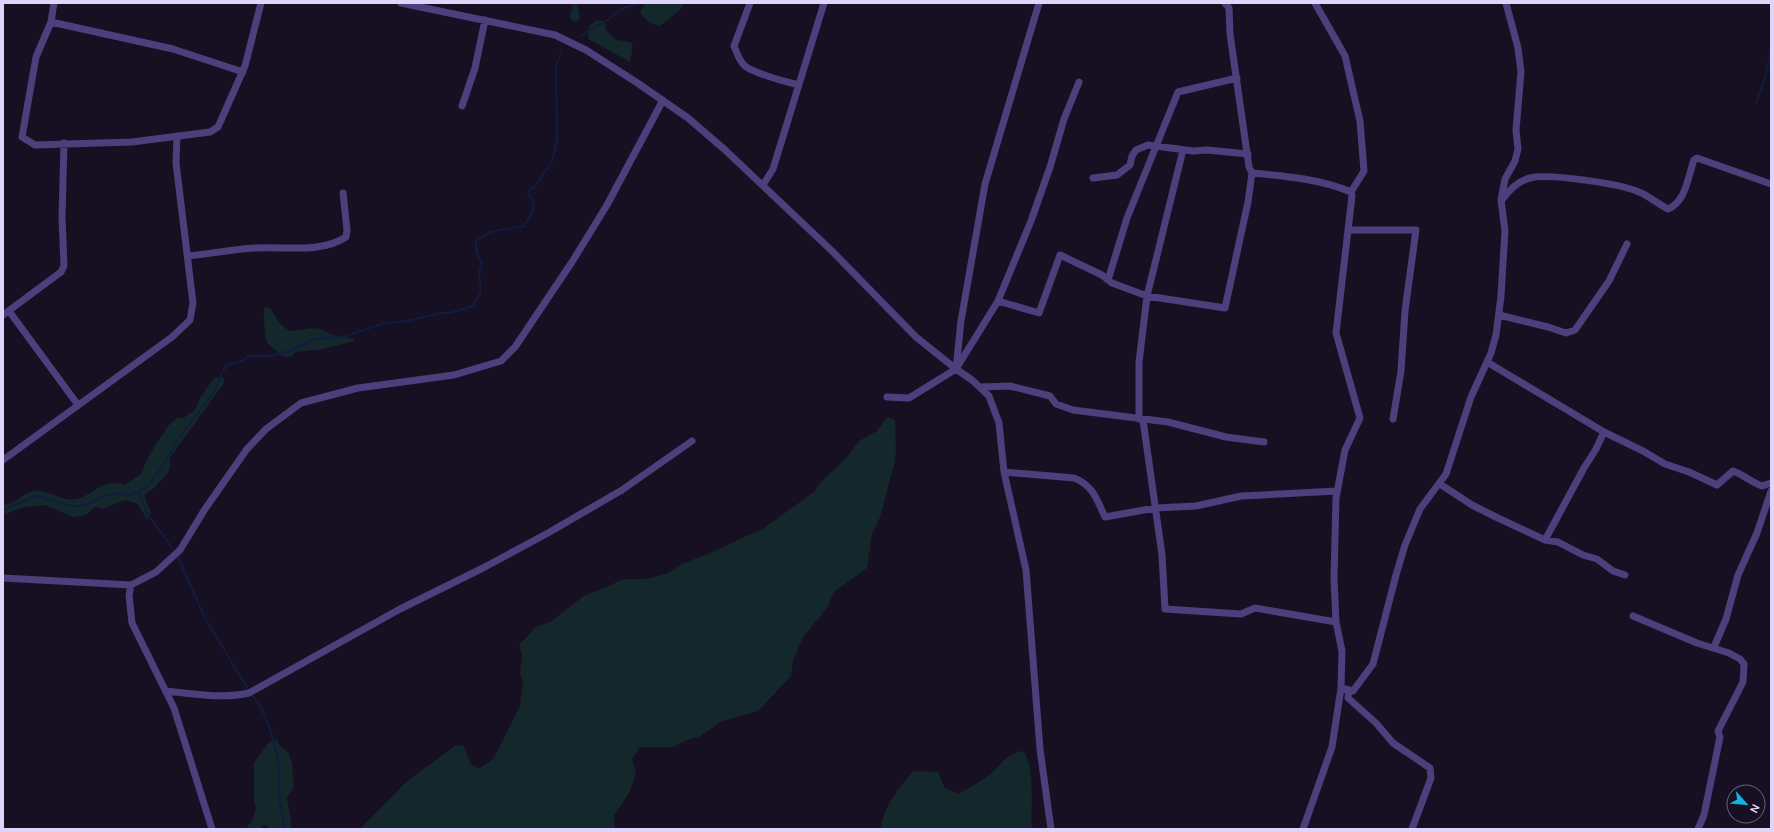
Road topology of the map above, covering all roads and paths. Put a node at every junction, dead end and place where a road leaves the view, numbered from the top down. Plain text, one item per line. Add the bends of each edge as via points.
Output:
1 (54, 3) edge
2 (260, 3) edge
3 (401, 3) edge
4 (750, 3) edge
5 (824, 3) edge
6 (1039, 3) edge
7 (1225, 3) edge
8 (1315, 3) edge
9 (1506, 3) edge
10 (485, 20) junction
11 (51, 22) junction
12 (243, 72) junction
13 (1237, 78) junction
14 (1079, 82) dead end
15 (798, 85) junction
16 (663, 100) junction
17 (462, 106) dead end
18 (177, 136) junction
19 (64, 143) junction
20 (1157, 146) junction
21 (1183, 150) junction
22 (1248, 154) junction
23 (1252, 173) junction
24 (1093, 178) dead end
25 (1771, 184) edge
26 (763, 185) junction
27 (1351, 192) junction
28 (342, 193) dead end
29 (1501, 200) junction
30 (1349, 230) junction
31 (1627, 244) dead end
32 (188, 256) junction
33 (1108, 280) junction
34 (1147, 296) junction
35 (998, 301) junction
36 (6, 313) edge
37 (1499, 315) junction
38 (1487, 362) junction
39 (956, 369) junction
40 (980, 387) junction
41 (887, 397) dead end
42 (78, 406) junction
43 (1393, 418) dead end
44 (1141, 419) junction
45 (1604, 432) junction
46 (692, 441) dead end
47 (1264, 442) dead end
48 (3, 460) edge
49 (1004, 472) junction
50 (1771, 483) edge
51 (1440, 484) junction
52 (1337, 491) junction
53 (1771, 491) edge
54 (1155, 508) junction
55 (1545, 540) junction
56 (1625, 575) dead end
57 (3, 578) edge
58 (131, 585) junction
59 (1633, 616) dead end
60 (1336, 622) junction
61 (1714, 647) junction
62 (1341, 688) junction
63 (1349, 690) junction
64 (166, 691) junction
65 (212, 829) edge
66 (1051, 829) edge
67 (1303, 829) edge
68 (1412, 829) edge
69 (1698, 829) edge

1 - 11 street
2 - 12 street
3 - 10 street
4 - 15 street via 734,46 738,56 745,66
5 - 15 street
6 - 39 street via 985,184 961,321
7 - 13 street via 1229,8
8 - 27 street via 1345,56 1360,121 1364,170
9 - 29 street via 1518,48 1521,72 1516,130 1518,149
10 - 16 street via 555,35 586,50
10 - 17 street via 475,68
11 - 12 street via 173,49
11 - 19 street via 36,58 22,137 35,145
12 - 18 street via 218,127 210,132
13 - 20 street via 1178,92
13 - 22 street
14 - 35 street via 1064,119 1031,221
15 - 26 street via 773,169
16 - 26 street via 724,149
16 - 58 street via 572,262 515,347 501,361 454,375 358,388 301,403 266,429 247,449 180,550 156,572
18 - 19 street via 132,142
18 - 32 street via 176,164
19 - 36 street via 64,266 61,272
20 - 21 street
20 - 24 street via 1148,145 1136,150 1130,165 1117,175
20 - 33 street via 1127,218
21 - 22 street
21 - 34 street
22 - 23 street
23 - 27 street via 1311,181
23 - 34 street via 1225,308
25 - 29 street via 1697,158 1694,160 1681,198 1668,209 1638,192 1584,180 1550,177 1530,178 1518,184
26 - 39 street via 916,337
27 - 30 street
28 - 32 street via 347,230 346,237 340,241 326,246 254,248
29 - 37 street via 1505,231
30 - 43 street via 1416,230 1405,311 1401,371
30 - 52 street via 1336,334 1360,418 1345,450
31 - 37 street via 1609,281 1575,330 1566,333
32 - 42 street via 193,303 190,320 172,337
33 - 34 street
33 - 35 street via 1060,255 1040,314
34 - 44 street via 1139,362
35 - 39 street
36 - 42 street
37 - 38 street via 1496,335
38 - 45 street
38 - 51 street via 1471,397 1454,452
39 - 40 street
39 - 41 street via 909,398
40 - 44 street via 1010,386 1050,396 1056,404 1073,410
40 - 49 street via 989,396 999,423
42 - 48 street
44 - 47 street via 1168,422
44 - 54 street
45 - 50 street via 1644,451 1664,464 1717,485 1733,471 1762,486
45 - 55 street
46 - 64 street via 622,490 548,533 400,609 249,693 200,695
49 - 54 street via 1074,478 1082,481 1089,486 1105,518
49 - 66 street via 1026,570 1040,749
51 - 55 street via 1472,505
51 - 63 street via 1420,509 1405,545 1373,664 1353,691
52 - 54 street via 1240,496 1180,508
52 - 60 street via 1334,541
53 - 61 street via 1757,533 1738,575 1726,619
54 - 60 street via 1162,555 1165,609 1241,614 1255,608
55 - 56 street via 1558,542 1597,559 1613,571
57 - 58 street
58 - 64 street via 129,595 132,623
59 - 61 street via 1697,643
60 - 62 street via 1342,651
61 - 69 street via 1740,659 1744,664 1744,675 1743,682 1718,731 1720,738 1704,815
62 - 63 street
62 - 67 street via 1332,747
63 - 68 street via 1348,698 1376,723 1393,743 1430,768 1431,778
64 - 65 street via 174,708

